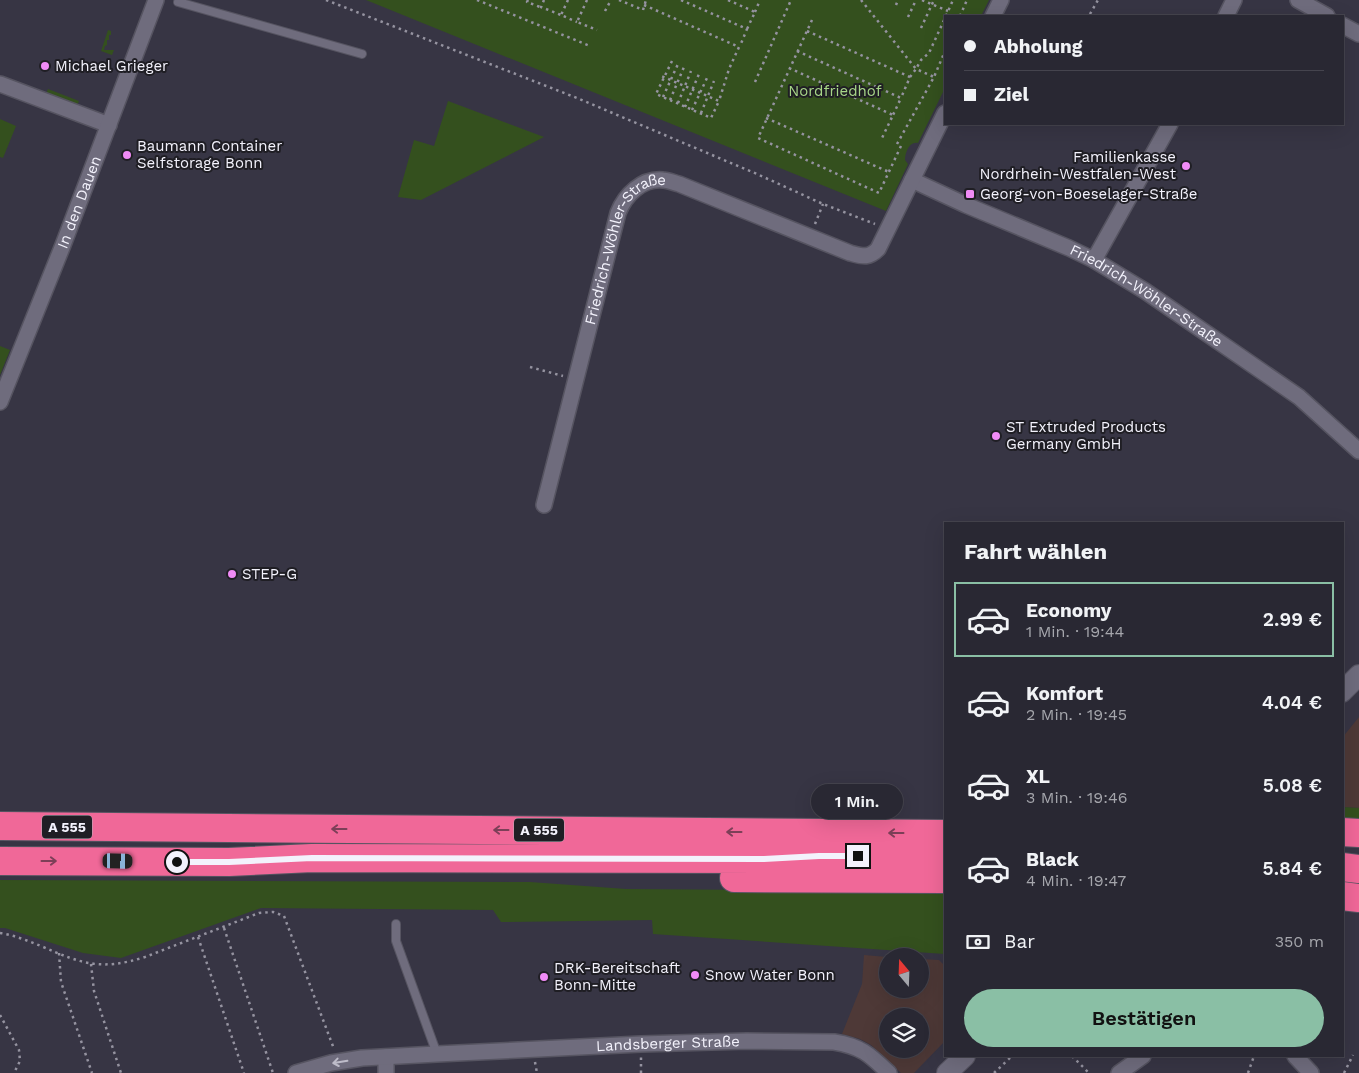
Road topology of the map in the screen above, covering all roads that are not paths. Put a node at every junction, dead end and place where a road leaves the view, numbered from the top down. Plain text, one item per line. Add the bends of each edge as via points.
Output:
1 (156, 0) edge
2 (1001, 0) edge
3 (1234, 0) edge
4 (1298, 0) edge
5 (178, 2) dead end
6 (994, 15) edge
7 (1226, 15) edge
8 (1325, 15) edge
9 (1344, 26) edge
10 (1359, 34) edge
11 (362, 54) dead end
12 (0, 84) edge
13 (944, 115) edge
14 (1169, 125) edge
15 (109, 126) junction
16 (912, 180) junction
17 (1094, 260) junction
18 (0, 402) edge
19 (1359, 451) edge
20 (544, 505) dead end
21 (1359, 675) edge
22 (1344, 690) edge
23 (0, 826) edge
24 (1344, 832) edge
25 (1359, 833) edge
26 (944, 834) edge
27 (1344, 849) edge
28 (1359, 850) edge
29 (944, 856) edge
30 (764, 859) junction
31 (0, 861) edge
32 (229, 862) junction
33 (944, 865) edge
34 (1344, 867) edge
35 (1359, 869) edge
36 (944, 879) edge
37 (1344, 888) edge
38 (1359, 890) edge
39 (1344, 896) edge
40 (1359, 898) edge
41 (396, 924) dead end
42 (438, 1054) junction
43 (386, 1057) junction
44 (964, 1057) edge
45 (1142, 1057) edge
46 (1296, 1057) edge
47 (296, 1073) edge
48 (386, 1073) edge
49 (889, 1073) edge
50 (947, 1073) edge
51 (1119, 1073) edge
52 (1312, 1073) edge

1 - 15 street, In den Dauen
2 - 6 street
3 - 7 street
4 - 8 street
5 - 11 lane
9 - 10 street
12 - 15 street
13 - 16 street, Friedrich-Wöhler-Straße
14 - 17 street
15 - 18 street, In den Dauen
16 - 17 street, Friedrich-Wöhler-Straße
16 - 20 street, Friedrich-Wöhler-Straße via 878,249 863,257 679,184 663,180 636,188 626,198 618,214
17 - 19 street, Friedrich-Wöhler-Straße via 1145,291 1299,397
21 - 22 street
26 -> 23 highway, A 555
24 - 25 highway
27 - 28 highway
29 - 30 highway, A 555
30 - 32 highway, A 555 via 312,858
30 - 33 highway via 788,863
31 -> 32 highway, A 555
32 - 36 highway via 260,870 537,871 677,877
34 - 35 highway
37 - 38 highway
39 - 40 highway
41 - 42 lane via 396,941
42 - 43 street, Landsberger Straße
42 - 49 street, Landsberger Straße via 641,1044 834,1042 867,1052
43 -> 47 street, Landsberger Straße via 338,1062
43 - 48 street
44 - 50 street
45 - 51 street
46 - 52 street

